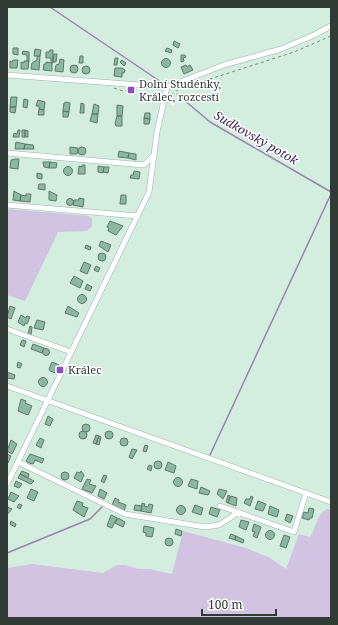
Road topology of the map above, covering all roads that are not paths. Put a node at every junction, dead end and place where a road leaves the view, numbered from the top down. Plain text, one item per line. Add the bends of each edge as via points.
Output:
1 (331, 26) edge
2 (7, 75) edge
3 (167, 87) junction
4 (7, 153) edge
5 (154, 155) junction
6 (7, 205) edge
7 (138, 216) junction
8 (7, 330) edge
9 (71, 352) junction
10 (7, 386) edge
11 (48, 401) junction
12 (18, 462) junction
13 (7, 484) edge
14 (306, 493) junction
15 (331, 502) edge
16 (220, 506) dead end
17 (239, 512) junction

1 - 3 street via 280,49
2 - 3 street
3 - 5 street via 160,109
4 - 5 street via 144,165
5 - 7 street via 149,192
6 - 7 street
7 - 9 street
8 - 9 street
9 - 11 street
10 - 11 street
11 - 12 street
11 - 14 street
12 - 13 street
12 - 17 street via 125,514 205,527 219,525
14 - 15 street
14 - 17 street via 294,532
16 - 17 street

